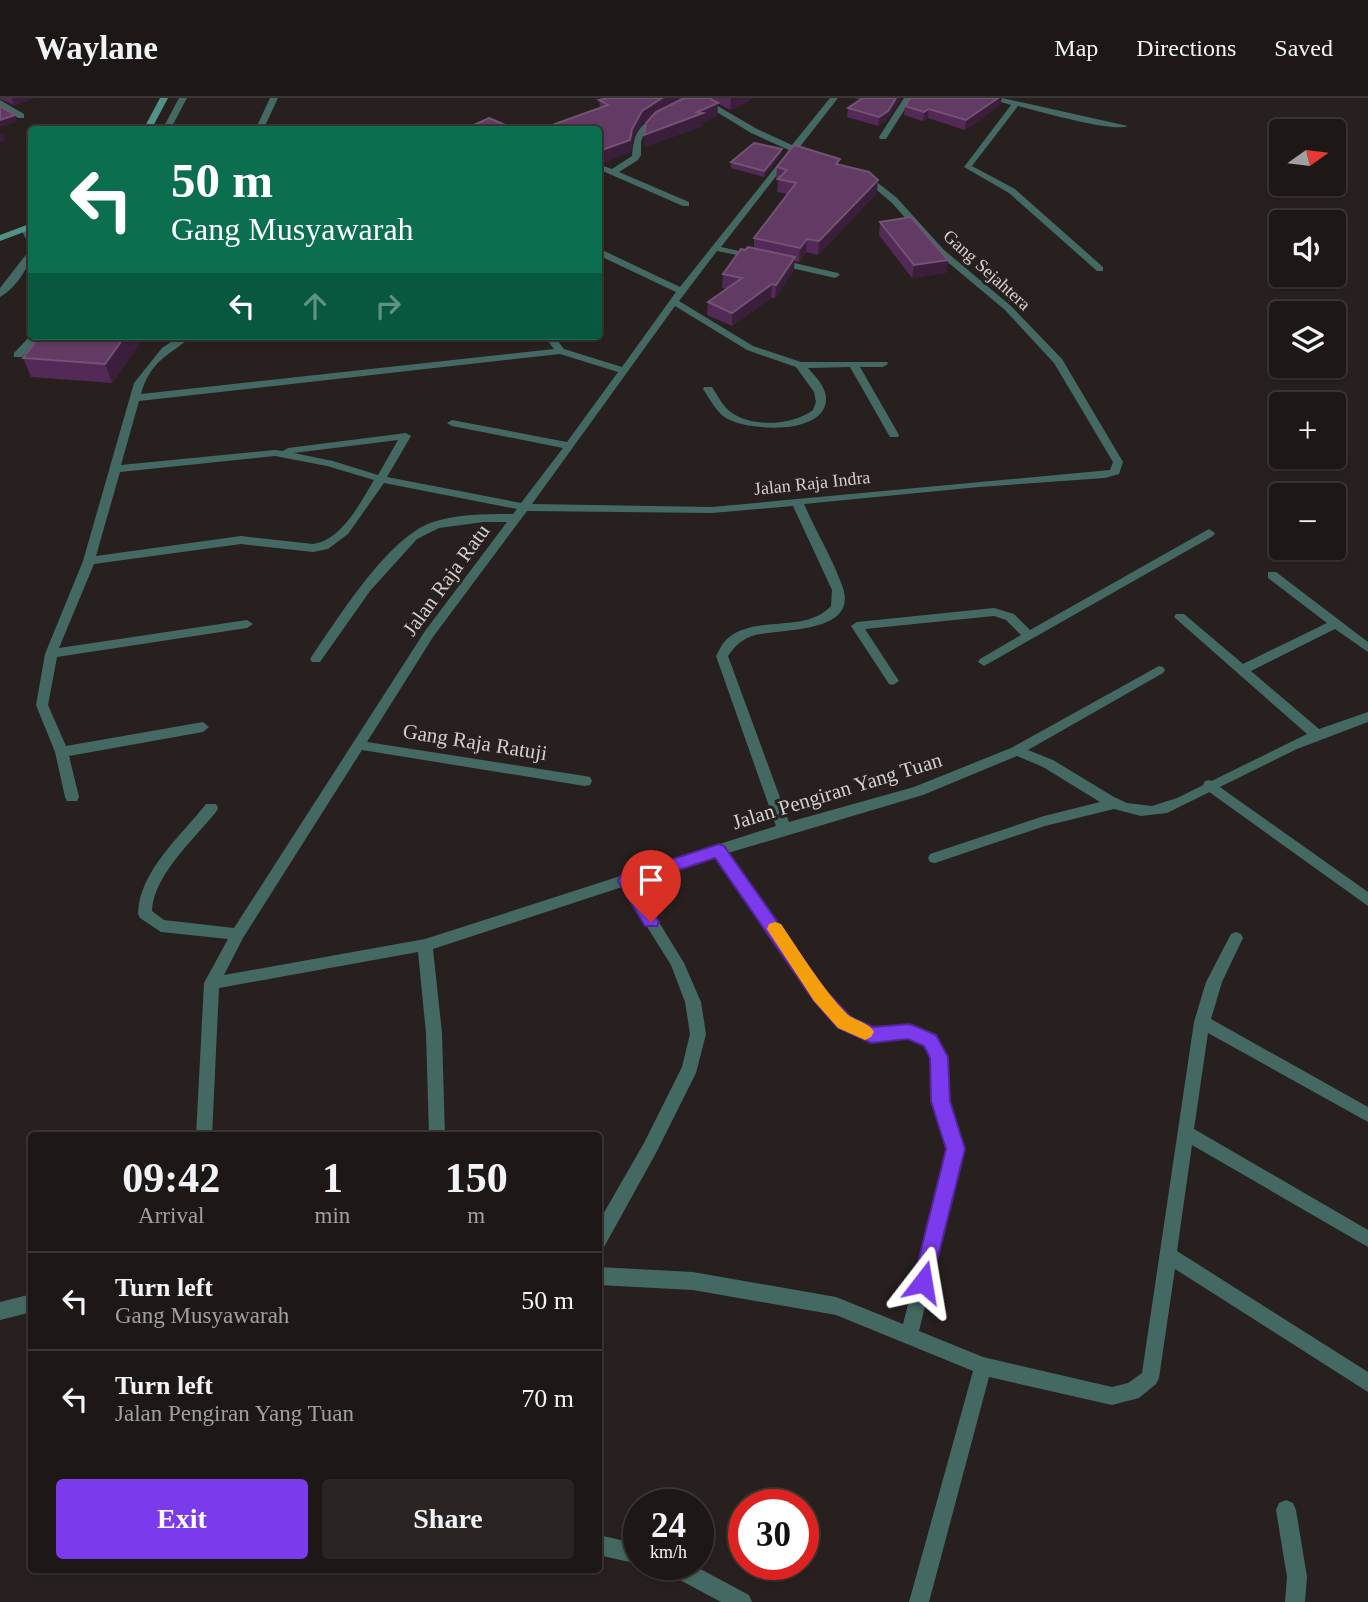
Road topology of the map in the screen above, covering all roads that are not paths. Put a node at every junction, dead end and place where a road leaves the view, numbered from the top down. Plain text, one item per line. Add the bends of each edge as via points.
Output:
1 (164, 98) edge
2 (183, 98) edge
3 (274, 98) edge
4 (698, 98) edge
5 (834, 98) edge
6 (908, 98) edge
7 (992, 98) edge
8 (0, 102) edge
9 (685, 104) edge
10 (1016, 104) junction
11 (665, 114) edge
12 (21, 116) dead end
13 (148, 126) edge
14 (168, 126) edge
15 (261, 126) edge
16 (1124, 126) dead end
17 (883, 137) dead end
18 (793, 150) junction
19 (816, 158) edge
20 (602, 168) edge
21 (850, 170) edge
22 (613, 172) junction
23 (687, 204) dead end
24 (28, 228) edge
25 (0, 238) edge
26 (714, 248) junction
27 (602, 253) edge
28 (28, 256) edge
29 (1100, 269) dead end
30 (835, 275) dead end
31 (12, 281) junction
32 (0, 283) edge
33 (0, 294) edge
34 (677, 296) junction
35 (31, 340) edge
36 (180, 340) edge
37 (552, 340) edge
38 (561, 351) junction
39 (18, 355) dead end
40 (883, 364) dead end
41 (800, 365) junction
42 (854, 366) junction
43 (622, 370) junction
44 (708, 388) dead end
45 (134, 398) junction
46 (452, 423) dead end
47 (894, 435) dead end
48 (570, 446) junction
49 (275, 453) junction
50 (1118, 462) joint
51 (114, 469) junction
52 (381, 479) junction
53 (797, 502) junction
54 (518, 513) junction
55 (1209, 533) dead end
56 (89, 561) junction
57 (1272, 575) dead end
58 (831, 616) junction
59 (1180, 617) dead end
60 (1336, 623) junction
61 (247, 624) dead end
62 (857, 626) junction
63 (1029, 636) junction
64 (1368, 648) edge
65 (51, 654) junction
66 (316, 659) dead end
67 (984, 662) dead end
68 (1159, 670) dead end
69 (1242, 670) junction
70 (893, 681) dead end
71 (1368, 717) edge
72 (203, 727) dead end
73 (1317, 734) junction
74 (358, 745) junction
75 (1016, 751) junction
76 (62, 752) junction
77 (585, 780) dead end
78 (1210, 785) junction
79 (72, 797) dead end
80 (1113, 804) junction
81 (211, 808) dead end
82 (784, 829) junction
83 (719, 850) junction
84 (935, 858) dead end
85 (626, 881) junction
86 (1368, 900) edge
87 (238, 934) junction
88 (1236, 938) dead end
89 (425, 945) junction
90 (212, 983) junction
91 (1202, 1022) junction
92 (1368, 1115) edge
93 (204, 1132) edge
94 (437, 1132) edge
95 (1186, 1133) junction
96 (602, 1234) edge
97 (1368, 1239) edge
98 (1170, 1256) junction
99 (602, 1276) edge
100 (28, 1304) edge
101 (0, 1311) edge
102 (909, 1335) junction
103 (983, 1366) junction
104 (1368, 1383) edge
105 (1286, 1510) dead end
106 (602, 1546) edge
107 (623, 1550) edge
108 (700, 1580) edge
109 (742, 1602) edge
110 (919, 1602) edge
111 (1295, 1602) edge

1 - 13 street
2 - 14 street
3 - 15 street
4 - 9 street
4 - 18 street
5 - 18 street, Jalan Raja Ratu
6 - 17 street
7 - 10 street
8 - 12 street
10 - 16 street
10 - 29 street via 968,167 1012,191
11 - 22 street via 640,130 635,142 637,155
18 - 19 street
18 - 26 street, Jalan Raja Ratu
20 - 22 street
21 - 50 street, Gang Sejahtera via 878,185 941,252 1008,308 1058,361
22 - 23 street
24 - 25 street
26 - 30 street
26 - 34 street, Jalan Raja Ratu
27 - 34 street
28 - 31 street
31 - 32 street
31 - 33 street
34 - 41 street via 750,348
34 - 43 street, Jalan Raja Ratu
35 - 39 street
36 - 45 street via 150,364
37 - 38 street
38 - 43 street
38 - 45 street
40 - 42 street
41 - 42 street
41 - 44 street via 820,392 821,404 817,413 804,420 764,425 740,421 727,415
42 - 47 street
43 - 48 street, Jalan Raja Ratu
45 - 51 street
46 - 48 street
48 - 54 street, Jalan Raja Ratu
49 - 51 street
49 - 52 street, Jalan Raja Indra
49 - 52 street via 406,436
50 - 53 street, Jalan Raja Indra via 1115,472 1105,475
51 - 56 street
52 - 54 street, Jalan Raja Indra via 502,503
52 - 56 street via 334,541 325,546 241,540
53 - 54 street, Jalan Raja Indra via 712,510
53 - 58 street via 838,590 841,603
54 - 66 street via 436,525 413,536 366,588
54 - 74 street, Jalan Raja Ratu via 429,634
55 - 63 street
56 - 65 street
57 - 60 street
58 - 62 street
58 - 82 street via 733,638 722,656
59 - 69 street
60 - 64 street
60 - 69 street
61 - 65 street
62 - 63 street via 994,612 1010,617
62 - 70 street
63 - 67 street
65 - 76 street via 43,705
68 - 75 street, Jalan Pengiran Yang Tuan
69 - 73 street
71 - 73 street
72 - 76 street
73 - 78 street
74 - 77 street, Gang Raja Ratuji
74 - 87 street, Jalan Raja Ratu
75 - 80 street via 1038,758
75 - 82 street, Jalan Pengiran Yang Tuan via 918,791
76 - 79 street
78 - 80 street via 1177,804 1153,811
78 - 86 street
80 - 84 street via 1044,821
81 - 87 street via 159,875 143,905 145,914 161,926
82 - 83 street, Jalan Pengiran Yang Tuan
83 - 85 street, Jalan Pengiran Yang Tuan
83 - 102 street via 820,996 845,1022 871,1035 909,1032 930,1041 939,1057 941,1101 956,1149
85 - 89 street, Jalan Pengiran Yang Tuan
85 - 96 street via 677,963 693,1002 698,1034 690,1068
87 - 90 street, Jalan Raja Ratu
88 - 91 street via 1214,982
89 - 90 street, Jalan Pengiran Yang Tuan
89 - 94 street
90 - 93 street, Jalan Raja Ratu
91 - 92 street
91 - 95 street
95 - 97 street
95 - 98 street
98 - 103 street via 1150,1378 1132,1391 1112,1396
98 - 104 street
99 - 102 street via 692,1281 836,1306
100 - 101 street
102 - 103 street
103 - 110 street
105 - 111 street via 1297,1577
106 - 107 street
108 - 109 street

